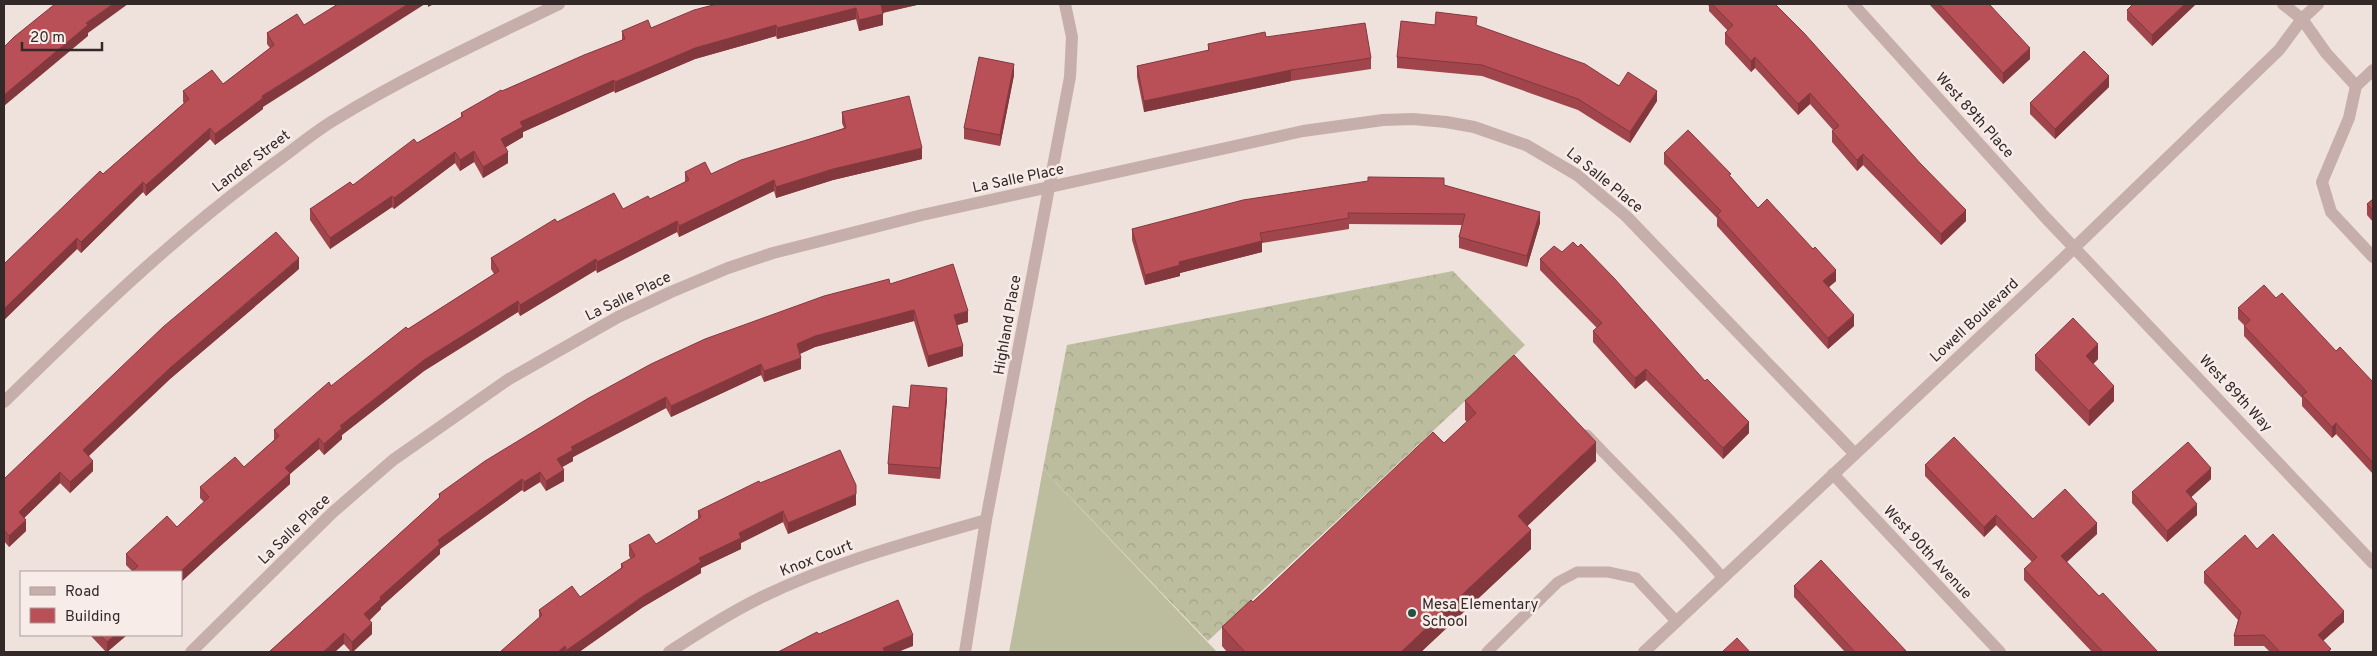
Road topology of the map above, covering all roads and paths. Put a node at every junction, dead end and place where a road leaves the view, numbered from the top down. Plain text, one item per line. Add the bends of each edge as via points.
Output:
1 (559, 4) edge
2 (1064, 4) edge
3 (1853, 4) edge
4 (2283, 4) edge
5 (2318, 4) edge
6 (2302, 19) junction
7 (2373, 70) edge
8 (2356, 86) junction
9 (1048, 188) junction
10 (2074, 247) junction
11 (2373, 257) edge
12 (4, 402) edge
13 (1578, 426) edge
14 (1855, 454) junction
15 (1833, 474) junction
16 (986, 520) junction
17 (2373, 562) edge
18 (1723, 578) junction
19 (1677, 622) junction
20 (192, 652) edge
21 (669, 652) edge
22 (965, 652) edge
23 (1487, 652) edge
24 (1644, 652) edge
25 (2000, 652) edge

1 - 12 street, Lander Street via 425,68 330,123 191,227 115,294
2 - 9 street, Highland Place via 1072,37 1071,67
3 - 10 street, West 89th Place
4 - 6 street
5 - 6 street, Lowell Boulevard
6 - 8 street via 2326,53
6 - 10 street, Lowell Boulevard via 2279,50
7 - 8 street
8 - 11 street via 2349,118 2322,182 2331,212
9 - 14 street, La Salle Place via 1303,131 1413,119 1474,127 1552,158 1578,175 1626,216
9 - 16 street, Highland Place
9 - 20 street, La Salle Place via 922,215 774,253 704,278 618,317 509,379 393,460 332,513
10 - 14 street, Lowell Boulevard
10 - 17 street, West 89th Way
13 - 18 lane via 1667,520 1684,533
14 - 15 street, Lowell Boulevard
15 - 18 street, Lowell Boulevard
15 - 25 street, West 90th Avenue
16 - 21 street, Knox Court via 835,567 764,596
16 - 22 street, Highland Place
18 - 19 street, Lowell Boulevard
19 - 23 lane via 1636,578 1608,572 1577,572 1558,582
19 - 24 street, Lowell Boulevard

